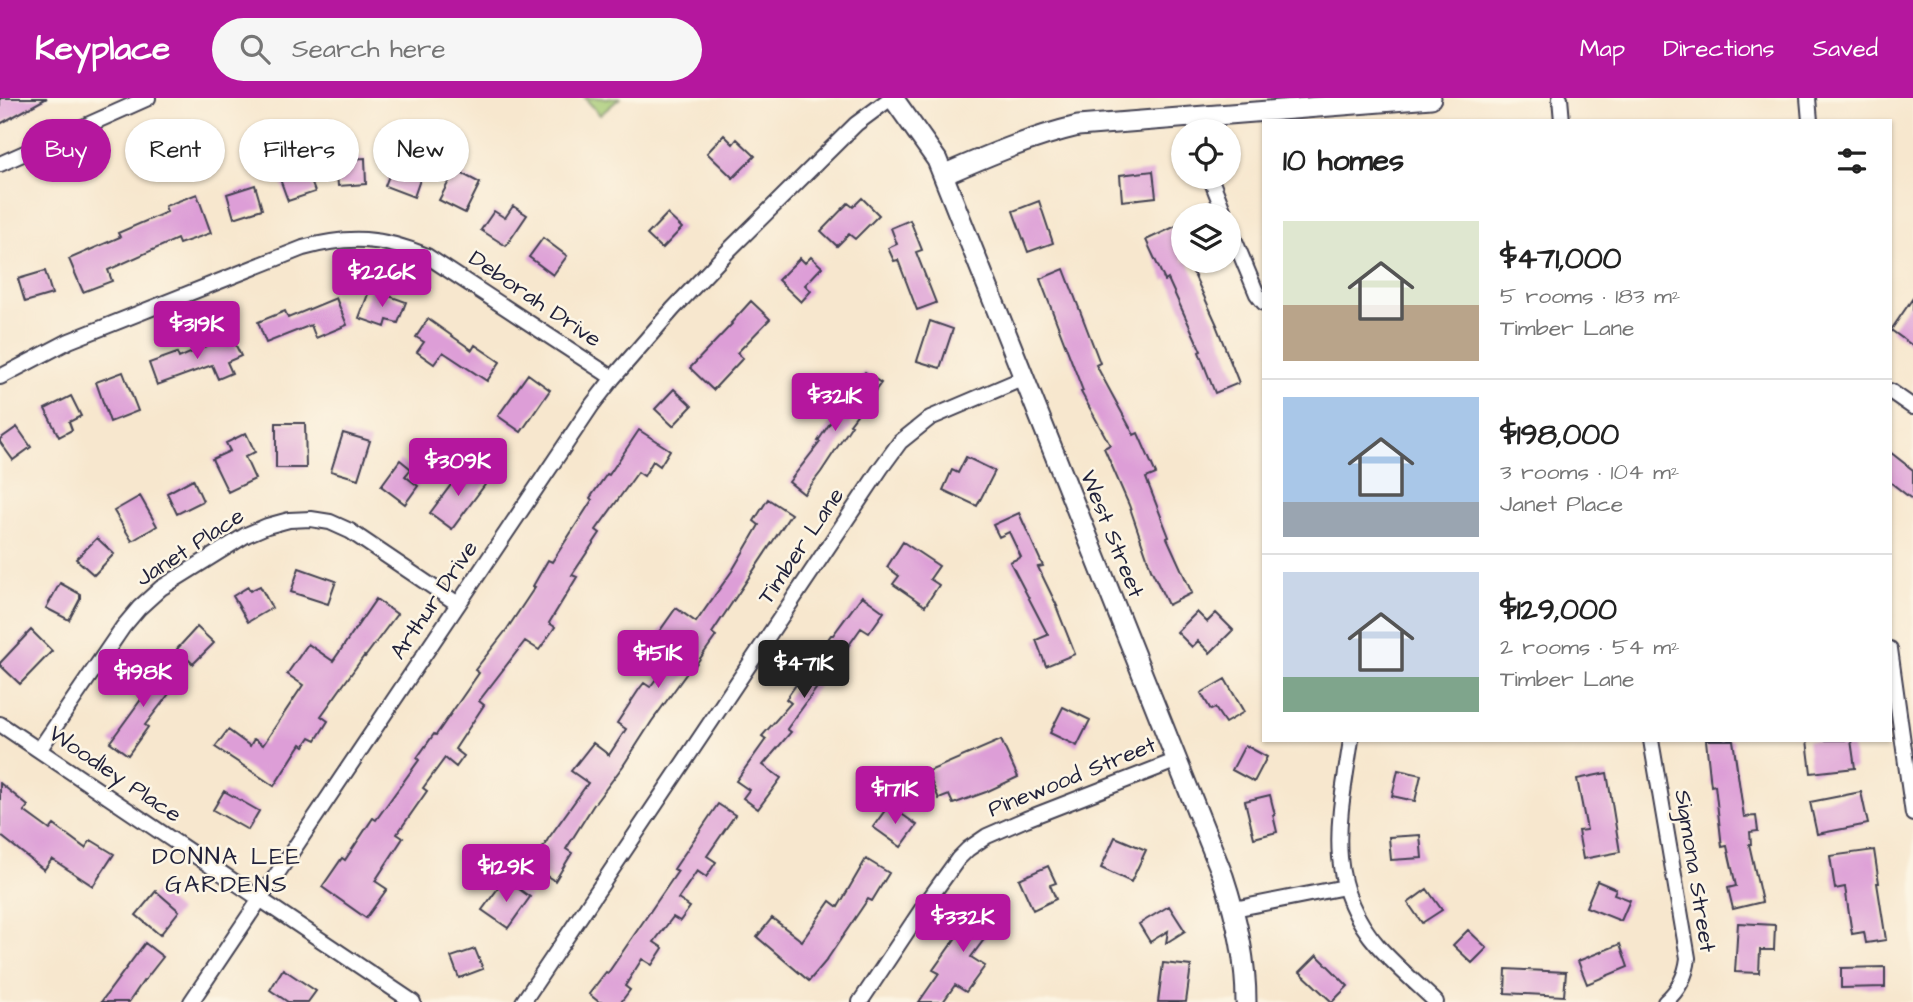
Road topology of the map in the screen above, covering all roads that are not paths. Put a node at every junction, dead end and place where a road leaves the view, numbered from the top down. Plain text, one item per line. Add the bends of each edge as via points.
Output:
1 (148, 98) edge
2 (892, 98) edge
3 (1431, 98) edge
4 (1560, 98) edge
5 (1808, 98) edge
6 (1241, 119) edge
7 (1562, 119) edge
8 (1810, 119) edge
9 (1171, 124) edge
10 (0, 163) edge
11 (943, 175) junction
12 (1241, 254) edge
13 (1262, 300) edge
14 (0, 377) edge
15 (613, 378) junction
16 (1024, 378) junction
17 (1892, 392) edge
18 (1913, 407) edge
19 (458, 604) junction
20 (1892, 663) edge
21 (0, 724) edge
22 (1350, 742) edge
23 (1651, 742) edge
24 (39, 750) junction
25 (1175, 761) junction
26 (1913, 814) edge
27 (1345, 887) junction
28 (260, 899) junction
29 (1234, 909) junction
30 (191, 1002) edge
31 (413, 1002) edge
32 (523, 1002) edge
33 (860, 1002) edge
34 (1246, 1002) edge
35 (1436, 1002) edge
36 (1665, 1002) edge

1 - 10 street
2 - 11 main road, West Street
2 - 15 street, Arthur Drive via 856,124 731,248
3 - 6 main road
4 - 7 street
5 - 8 street
9 - 11 main road via 1078,126 1023,142
11 - 16 main road, West Street
12 - 13 street
14 - 15 street, Deborah Drive via 69,341 290,253 351,239 379,240 427,256
15 - 19 street, Arthur Drive
16 - 25 main road, West Street
16 - 32 street, Timber Lane via 930,418 900,442
17 - 18 street
19 - 24 street, Janet Place via 351,531 330,522 289,520 267,526 161,588 139,608
19 - 28 street, Arthur Drive
20 - 26 street
21 - 24 street, Woodley Place
22 - 27 street via 1338,831
23 - 36 street, Sigmona Street via 1688,958 1682,982
24 - 28 street, Woodley Place
25 - 29 main road, West Street
25 - 33 street, Pinewood Street via 1026,819 968,849
27 - 29 street
27 - 35 street via 1378,946
28 - 30 street, Arthur Drive
28 - 31 street, Woodley Place
29 - 34 main road, West Street via 1242,943

